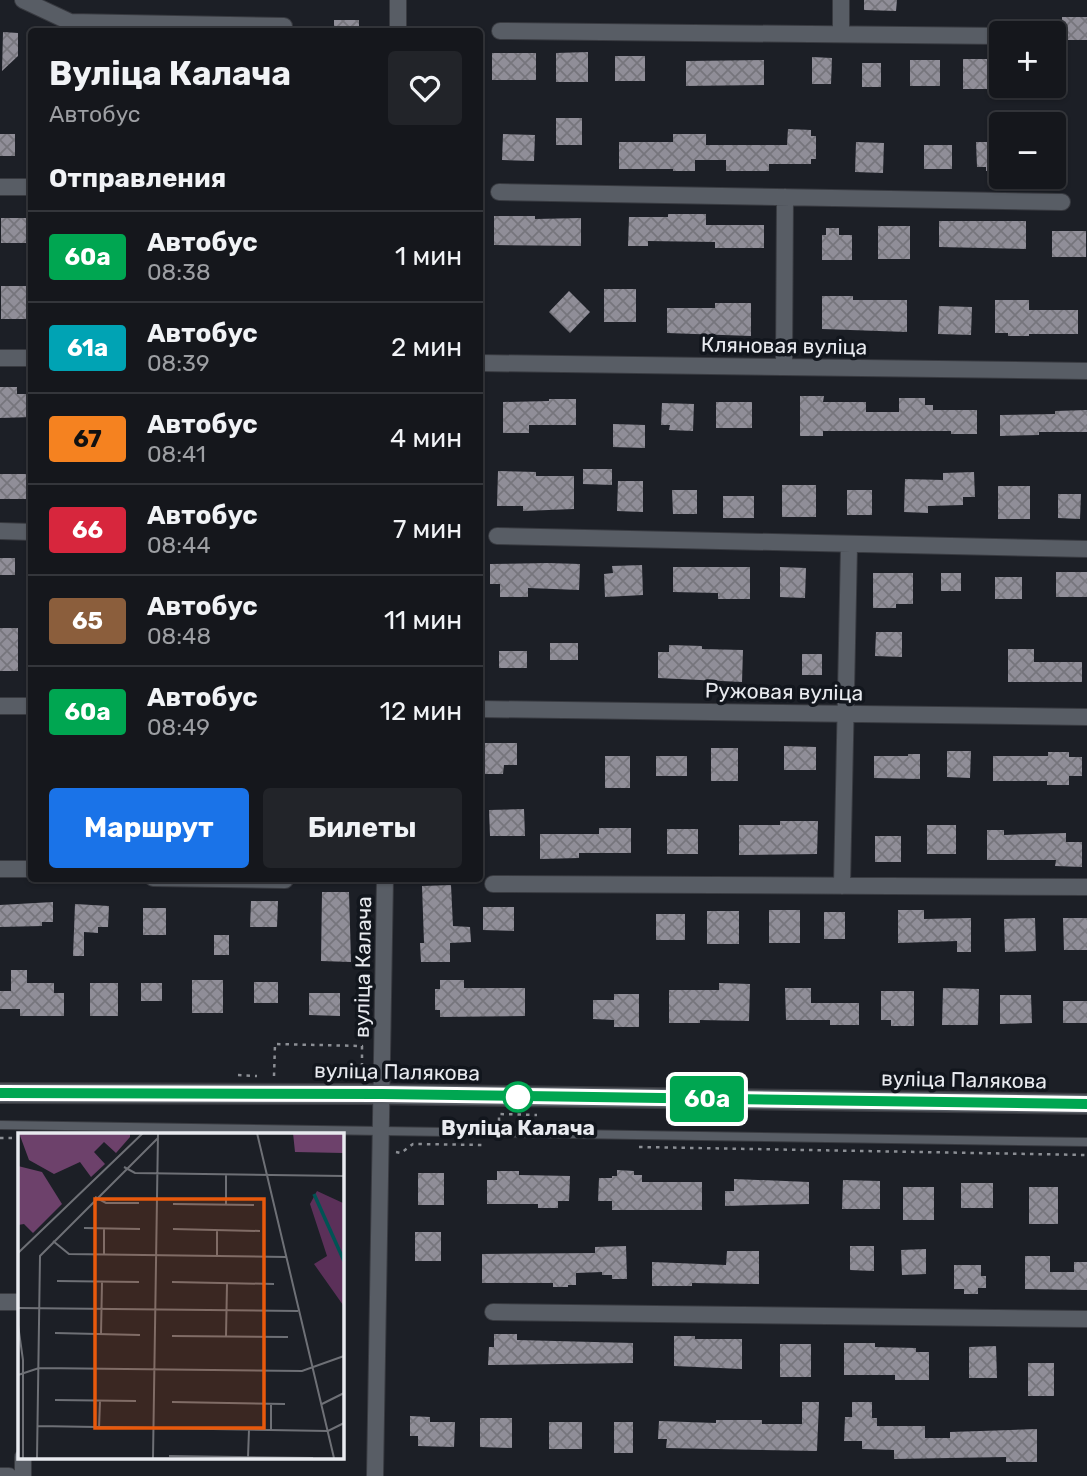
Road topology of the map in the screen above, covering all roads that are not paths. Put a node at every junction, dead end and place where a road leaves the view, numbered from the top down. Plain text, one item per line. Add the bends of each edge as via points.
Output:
1 (23, 0) edge
2 (398, 0) edge
3 (841, 0) edge
4 (284, 26) dead end
5 (398, 28) edge
6 (500, 31) dead end
7 (841, 34) junction
8 (989, 36) edge
9 (0, 187) edge
10 (28, 187) edge
11 (499, 192) dead end
12 (785, 197) junction
13 (1062, 202) dead end
14 (0, 358) edge
15 (28, 358) edge
16 (483, 363) edge
17 (784, 367) junction
18 (1087, 371) edge
19 (0, 531) edge
20 (28, 532) edge
21 (497, 536) dead end
22 (849, 546) junction
23 (1087, 549) edge
24 (0, 706) edge
25 (28, 706) edge
26 (483, 709) edge
27 (847, 714) junction
28 (1087, 718) edge
29 (0, 869) edge
30 (28, 869) edge
31 (385, 882) edge
32 (493, 884) dead end
33 (842, 886) junction
34 (1087, 887) edge
35 (0, 1093) edge
36 (382, 1094) junction
37 (1087, 1104) edge
38 (0, 1125) edge
39 (380, 1131) junction
40 (1087, 1142) edge
41 (0, 1302) edge
42 (18, 1302) edge
43 (493, 1312) dead end
44 (1087, 1319) edge
45 (23, 1458) edge
46 (0, 1476) edge
47 (9, 1476) edge
48 (23, 1476) edge
49 (375, 1476) edge

1 - 4 street via 70,22
2 - 5 street
3 - 7 street
6 - 7 street
7 - 8 street
9 - 10 street
11 - 12 street
12 - 13 street
12 - 17 street
14 - 15 street
16 - 17 street, Кляновая вуліца
17 - 18 street, Кляновая вуліца
19 - 20 street
21 - 22 street
22 - 23 street
22 - 27 street
24 - 25 street
26 - 27 street, Ружовая вуліца
27 - 28 street, Ружовая вуліца
27 - 33 street
29 - 30 street
31 - 36 street, вуліца Калача
32 - 33 street
33 - 34 street
35 - 36 street, вуліца Палякова
36 - 37 street, вуліца Палякова
36 - 39 street, вуліца Калача
38 - 39 lane
39 - 40 lane
39 - 49 street, вуліца Калача
41 - 42 street
43 - 44 street
45 - 48 street
46 - 47 street

